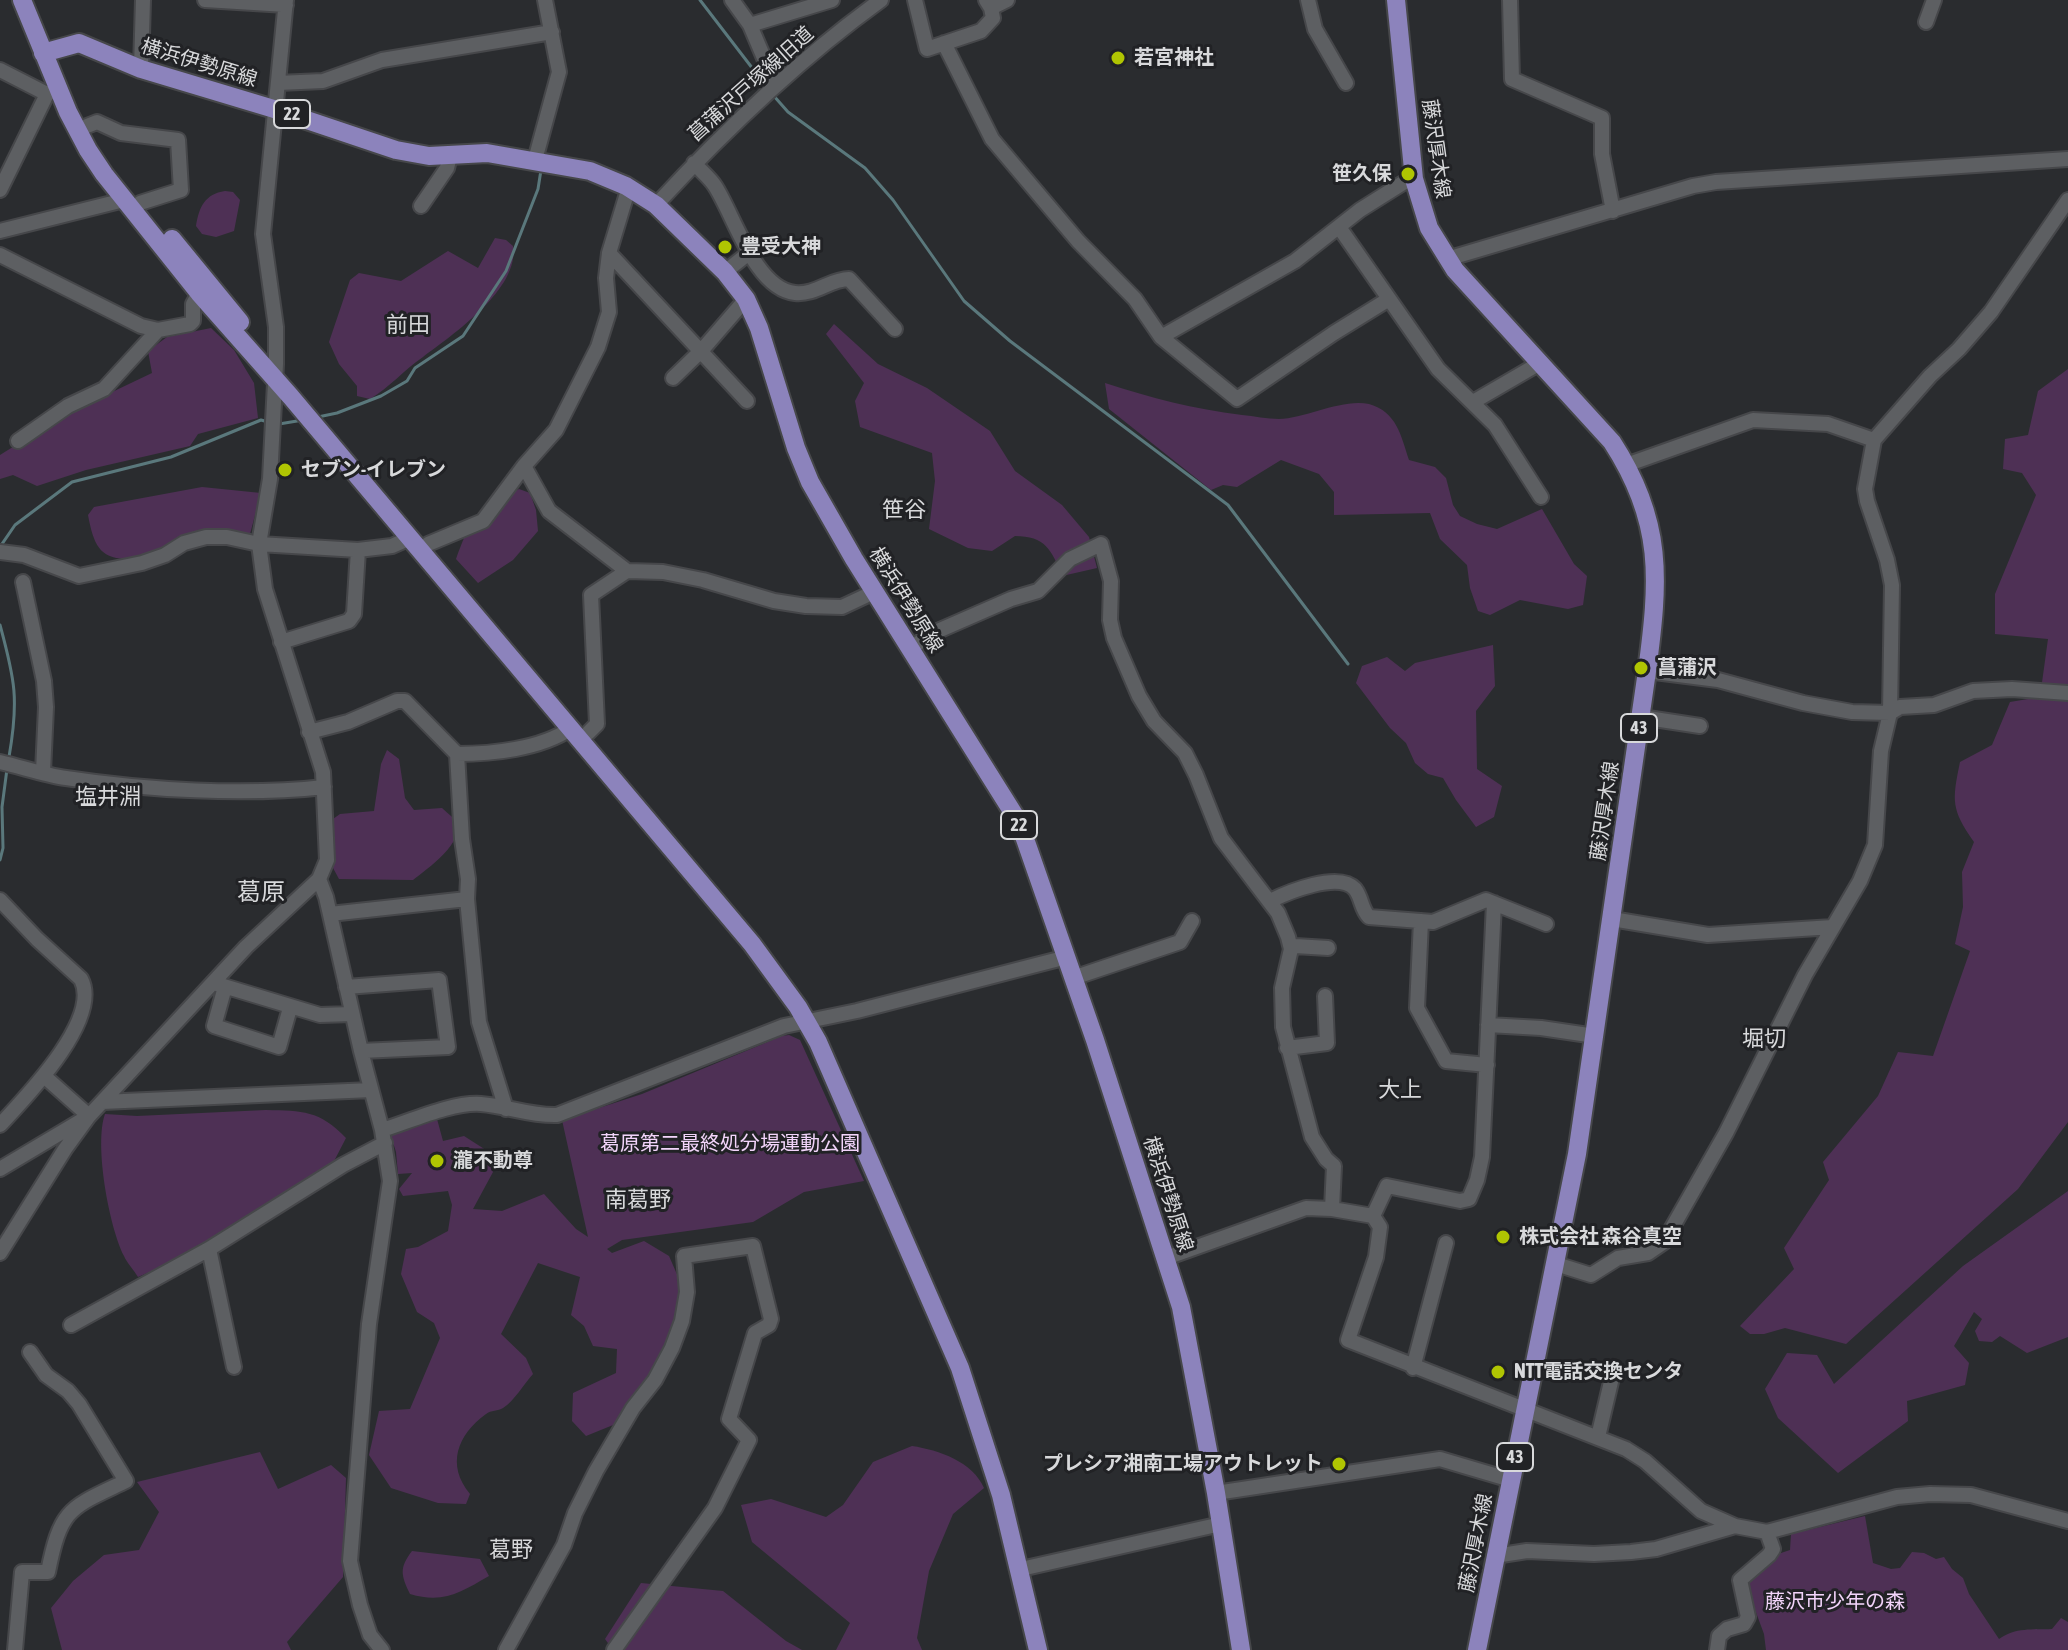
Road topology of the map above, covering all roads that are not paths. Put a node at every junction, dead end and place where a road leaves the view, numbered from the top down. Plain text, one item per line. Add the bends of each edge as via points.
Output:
1 (22, 0) edge
2 (35, 0) edge
3 (143, 0) edge
4 (205, 0) edge
5 (545, 0) edge
6 (732, 0) edge
7 (881, 0) edge
8 (915, 0) edge
9 (1007, 0) edge
10 (1308, 0) edge
11 (1396, 0) edge
12 (1510, 0) edge
13 (1934, 0) edge
14 (823, 1) edge
15 (286, 2) edge
16 (989, 4) edge
17 (1926, 22) dead end
18 (750, 25) junction
19 (552, 32) junction
20 (944, 43) junction
21 (49, 51) junction
22 (141, 69) junction
23 (0, 70) edge
24 (278, 83) junction
25 (1346, 83) dead end
26 (771, 88) junction
27 (53, 92) junction
28 (274, 109) junction
29 (87, 126) junction
30 (450, 156) junction
31 (2068, 159) edge
32 (535, 160) junction
33 (694, 163) junction
34 (1414, 176) junction
35 (629, 187) junction
36 (0, 190) edge
37 (132, 200) junction
38 (2068, 200) edge
39 (656, 205) junction
40 (421, 206) dead end
41 (1613, 211) junction
42 (1339, 227) junction
43 (0, 231) edge
44 (750, 252) junction
45 (609, 253) junction
46 (0, 255) edge
47 (1447, 259) junction
48 (725, 272) junction
49 (199, 293) junction
50 (746, 299) junction
51 (1389, 299) junction
52 (895, 329) dead end
53 (158, 330) junction
54 (1161, 337) junction
55 (702, 350) junction
56 (1540, 363) junction
57 (276, 372) junction
58 (673, 378) dead end
59 (747, 401) dead end
60 (1473, 402) junction
61 (1874, 440) junction
62 (18, 441) dead end
63 (1626, 465) junction
64 (524, 466) junction
65 (1541, 497) dead end
66 (419, 541) junction
67 (259, 544) junction
68 (358, 550) junction
69 (0, 552) edge
70 (627, 571) junction
71 (23, 582) dead end
72 (874, 592) junction
73 (281, 642) junction
74 (910, 648) junction
75 (1647, 671) junction
76 (2068, 693) edge
77 (1890, 713) junction
78 (1641, 717) junction
79 (1700, 726) dead end
80 (579, 731) junction
81 (309, 732) junction
82 (457, 754) junction
83 (0, 762) edge
84 (43, 772) junction
85 (324, 787) junction
86 (319, 879) junction
87 (467, 899) junction
88 (0, 900) edge
89 (1270, 901) junction
90 (1494, 903) junction
91 (330, 914) junction
92 (1612, 919) junction
93 (1192, 921) dead end
94 (1421, 921) junction
95 (1546, 924) dead end
96 (1833, 927) junction
97 (1328, 948) dead end
98 (1291, 949) junction
99 (1067, 957) junction
100 (1073, 978) junction
101 (219, 985) junction
102 (346, 987) junction
103 (1325, 996) dead end
104 (290, 1008) junction
105 (352, 1014) junction
106 (811, 1020) junction
107 (1488, 1025) junction
108 (1595, 1036) junction
109 (1287, 1048) junction
110 (361, 1051) junction
111 (1487, 1065) junction
112 (44, 1076) junction
113 (371, 1090) junction
114 (102, 1102) junction
115 (506, 1109) junction
116 (89, 1116) junction
117 (0, 1125) edge
118 (383, 1136) junction
119 (0, 1169) edge
120 (1332, 1209) junction
121 (1373, 1216) junction
122 (1446, 1243) dead end
123 (209, 1249) junction
124 (0, 1253) edge
125 (1166, 1258) junction
126 (1556, 1264) junction
127 (71, 1325) dead end
128 (30, 1352) dead end
129 (234, 1367) dead end
130 (1413, 1368) junction
131 (1614, 1369) dead end
132 (1525, 1410) junction
133 (1598, 1437) junction
134 (1511, 1480) junction
135 (1216, 1493) junction
136 (2068, 1521) edge
137 (1221, 1524) junction
138 (1735, 1526) junction
139 (1767, 1532) junction
140 (1495, 1556) junction
141 (1025, 1568) junction
142 (15, 1650) edge
143 (382, 1650) edge
144 (506, 1650) edge
145 (614, 1650) edge
146 (1038, 1650) edge
147 (1048, 1650) edge
148 (1241, 1650) edge
149 (1477, 1650) edge
150 (1717, 1650) edge

1 - 21 main road
2 - 21 main road
3 - 22 street
4 - 15 street
5 - 19 street
6 - 18 street
7 - 26 street, 菖蒲沢戸塚線旧道
8 - 20 street via 927,49
9 - 16 street
10 - 25 street via 1315,29
11 - 34 main road, 藤沢厚木線 / 43
12 - 41 street via 1512,79 1602,118 1602,154
13 - 17 street
14 - 18 street
15 - 24 street
16 - 20 street via 993,18 981,31
18 - 26 street
19 - 24 street via 382,60 323,81
19 - 32 street via 559,77
20 - 54 street via 992,139 1135,299
21 - 22 main road, 横浜伊勢原線 / 22 via 79,43
21 - 27 main road
21 - 29 main road
22 - 28 main road, 横浜伊勢原線 / 22
23 - 27 street
24 - 28 street
26 - 33 street, 菖蒲沢戸塚線旧道
27 - 36 street
27 - 37 main road via 88,150
28 - 30 main road, 横浜伊勢原線 / 22 via 396,150
28 - 57 street via 263,234 276,327
29 - 37 main road
29 - 37 street via 97,122 121,133 178,140 181,190
30 - 32 main road, 横浜伊勢原線 / 22 via 487,153
30 - 40 street
31 - 41 street via 1746,178 1693,186
32 - 35 main road, 横浜伊勢原線 / 22 via 590,171
33 - 39 street, 菖蒲沢戸塚線旧道
33 - 44 street via 714,185
34 - 42 street
34 - 47 main road, 藤沢厚木線 / 43 via 1424,216
35 - 39 main road, 横浜伊勢原線 / 22
35 - 45 street
37 - 43 street
37 - 49 main road
37 - 57 main road
38 - 61 street via 1991,312
39 - 48 main road, 横浜伊勢原線 / 22
41 - 47 street
42 - 51 street
42 - 54 street via 1295,261
44 - 48 street
44 - 52 street via 773,281 794,293 849,279
45 - 55 street
45 - 64 street via 609,312 598,347 556,430
46 - 53 street
47 - 56 main road, 藤沢厚木線 / 43
48 - 50 main road, 横浜伊勢原線 / 22
49 - 53 street via 190,324
49 - 57 main road
50 - 55 street
50 - 72 main road, 横浜伊勢原線 / 22 via 810,482
51 - 54 street via 1237,399
51 - 60 street via 1438,369
53 - 62 street via 104,389 68,406
55 - 58 street
55 - 59 street
56 - 60 street
56 - 63 main road, 藤沢厚木線 / 43 via 1605,432
57 - 66 main road
57 - 67 street via 270,479
60 - 65 street via 1495,425
61 - 63 street via 1828,424 1753,420
61 - 77 street via 1865,489 1892,585
63 - 75 main road, 藤沢厚木線 / 43 via 1645,513 1655,559 1656,603
64 - 66 street via 483,521
64 - 70 street via 549,511
66 - 68 street
66 - 80 main road
67 - 68 street
67 - 69 street via 206,537 142,563 79,576 24,555
67 - 73 street via 265,589
68 - 73 street via 354,614 349,621
70 - 72 street via 663,572 806,606 842,607
70 - 80 street via 591,595 597,724
71 - 84 street via 44,681
72 - 74 main road, 横浜伊勢原線 / 22
73 - 81 street
74 - 89 street via 940,630 1038,591 1070,559 1101,544 1111,581 1114,638 1134,686 1154,721 1185,753 1221,838
74 - 99 main road, 横浜伊勢原線 / 22 via 1015,816
75 - 77 street via 1718,680 1824,708
75 - 78 main road, 藤沢厚木線 / 43
76 - 77 street via 1973,691
77 - 96 street via 1881,751 1875,845
78 - 79 street
78 - 92 main road, 藤沢厚木線 / 43
80 - 82 street via 495,754
80 - 106 main road
81 - 82 street via 405,701
81 - 85 street
82 - 87 street
83 - 84 street
84 - 85 street via 157,787
85 - 86 street via 327,860
86 - 91 street
86 - 101 street
87 - 91 street
87 - 115 street via 479,1022
88 - 112 street via 85,987 73,1031
89 - 94 street via 1304,887 1345,882 1354,888 1369,917
89 - 98 street
90 - 94 street via 1486,900 1443,920
90 - 95 street
90 - 107 street
91 - 102 street
92 - 96 street via 1708,935
92 - 108 main road, 藤沢厚木線 / 43
93 - 100 street via 1180,942
94 - 111 street via 1416,998 1420,1015 1446,1061
96 - 126 street via 1664,1242 1648,1253 1618,1258 1591,1275
97 - 98 street
98 - 109 street via 1281,991
99 - 100 main road, 横浜伊勢原線 / 22
99 - 106 street
100 - 125 main road, 横浜伊勢原線 / 22
101 - 104 street
101 - 104 street via 214,1026 266,1043 279,1047
101 - 114 street
102 - 105 street
102 - 110 street via 439,980 448,1047
103 - 109 street via 1327,1043
104 - 105 street via 320,1015
105 - 110 street
106 - 115 street via 557,1115
106 - 141 main road via 960,1368
107 - 108 street
107 - 111 street
108 - 126 main road, 藤沢厚木線 / 43
109 - 120 street via 1312,1137 1334,1166
110 - 113 street
111 - 121 street via 1480,1168 1469,1199 1449,1200 1387,1186
112 - 116 street
112 - 117 street
113 - 114 street
113 - 118 street
114 - 116 street
115 - 118 street via 461,1105
116 - 119 street
116 - 124 street
118 - 123 street
118 - 143 street via 390,1181 369,1324 350,1561 370,1635
120 - 121 street
120 - 125 street via 1306,1208
121 - 130 street via 1380,1227 1376,1257 1348,1340
122 - 130 street
123 - 127 street
123 - 129 street
125 - 135 main road, 横浜伊勢原線 / 22 via 1188,1336
126 - 132 main road, 藤沢厚木線 / 43
128 - 142 street via 46,1375 79,1404 126,1481 68,1512 53,1543 48,1572 22,1572
130 - 132 street
131 - 133 street
132 - 133 street
132 - 134 main road, 藤沢厚木線 / 43
133 - 138 street via 1645,1461 1701,1511
134 - 135 street via 1440,1459
134 - 140 main road, 藤沢厚木線 / 43
135 - 137 main road, 横浜伊勢原線 / 22
136 - 139 street via 1971,1495 1930,1494 1897,1497
137 - 141 street
137 - 148 main road, 横浜伊勢原線 / 22
138 - 139 street
138 - 140 street via 1656,1549
139 - 150 street via 1773,1549 1740,1580 1748,1617 1719,1636
140 - 149 main road, 藤沢厚木線 / 43
141 - 146 main road
141 - 147 main road
144 - 145 street via 564,1545 596,1471 672,1348 687,1292 684,1256 753,1246 771,1319 755,1333 729,1419 749,1440 715,1508

